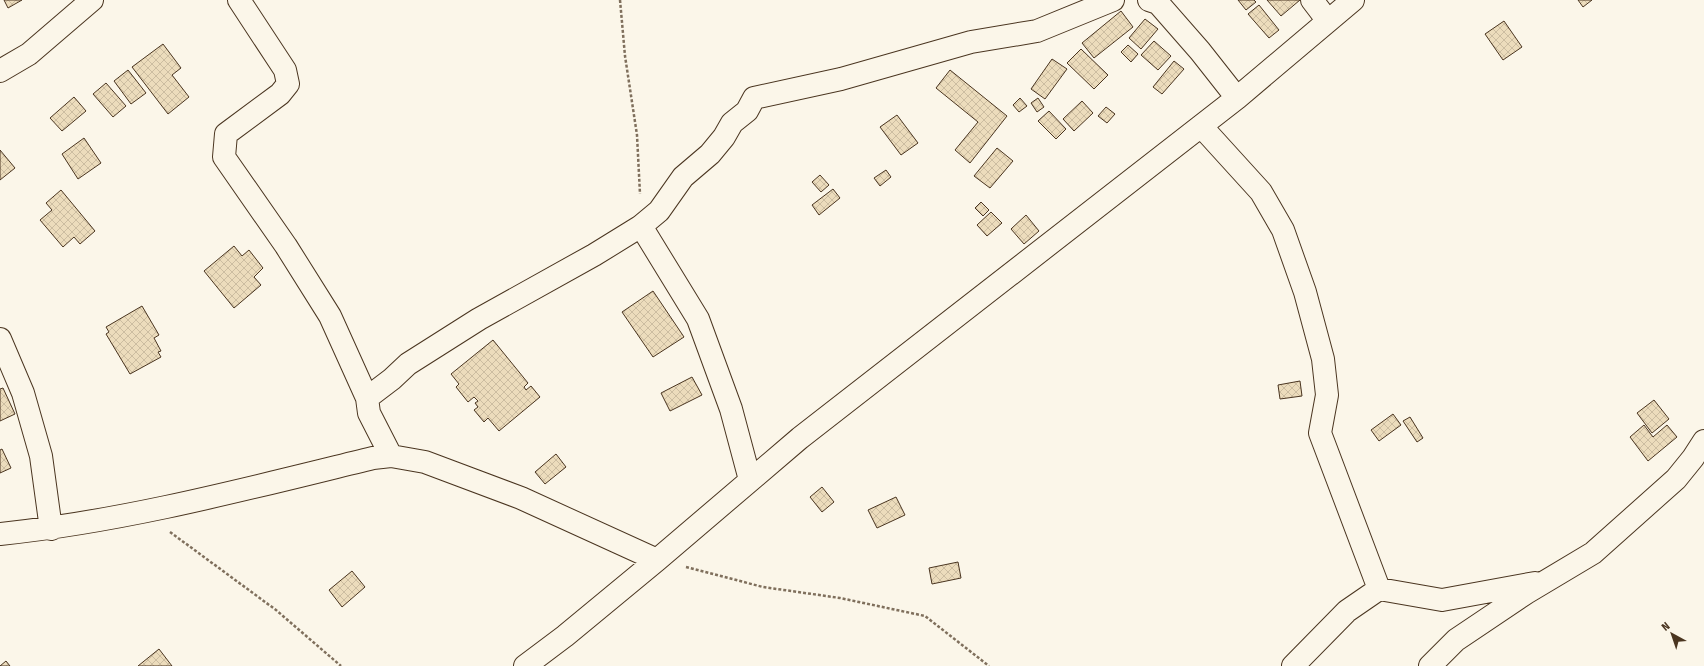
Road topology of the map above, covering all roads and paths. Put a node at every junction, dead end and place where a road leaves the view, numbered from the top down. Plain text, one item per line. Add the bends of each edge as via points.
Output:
1 (92, 0) edge
2 (239, 0) edge
3 (620, 0) edge
4 (1114, 0) edge
5 (1149, 0) edge
6 (1312, 0) edge
7 (1353, 0) edge
8 (1328, 21) junction
9 (0, 71) edge
10 (1237, 98) junction
11 (1201, 126) junction
12 (641, 226) junction
13 (0, 339) edge
14 (367, 398) junction
15 (1704, 441) edge
16 (391, 456) junction
17 (750, 480) junction
18 (143, 511) junction
19 (51, 529) junction
20 (0, 534) edge
21 (657, 560) junction
22 (1546, 581) junction
23 (1379, 589) junction
24 (341, 666) edge
25 (525, 666) edge
26 (989, 666) edge
27 (1293, 666) edge
28 (1430, 666) edge

1 - 9 street via 29,54
2 - 14 street via 285,70 288,84 280,94 226,134 224,157 286,246 330,316
3 - 12 path via 625,56 637,134
4 - 12 street via 1037,31 971,42 841,79 754,98 747,111 732,123 710,154 683,177 659,211
5 - 10 street via 1158,4
6 - 8 street
7 - 8 street
8 - 10 street
10 - 11 street
11 - 17 street via 800,438
11 - 23 street via 1261,192 1283,230 1305,292 1323,358 1327,395 1320,433
12 - 14 street via 473,323 408,364
12 - 17 street via 698,319 732,409
13 - 19 street via 23,393 41,456
14 - 16 street via 369,413
15 - 22 street via 1676,479 1653,500 1593,553
16 - 18 street
16 - 21 street via 424,462 520,498
17 - 21 street
18 - 19 street
18 - 24 path via 276,610
19 - 20 street
21 - 25 street
21 - 26 path via 763,587 840,598 925,616
22 - 23 street via 1442,600
22 - 28 street via 1456,640
23 - 27 street via 1347,611

